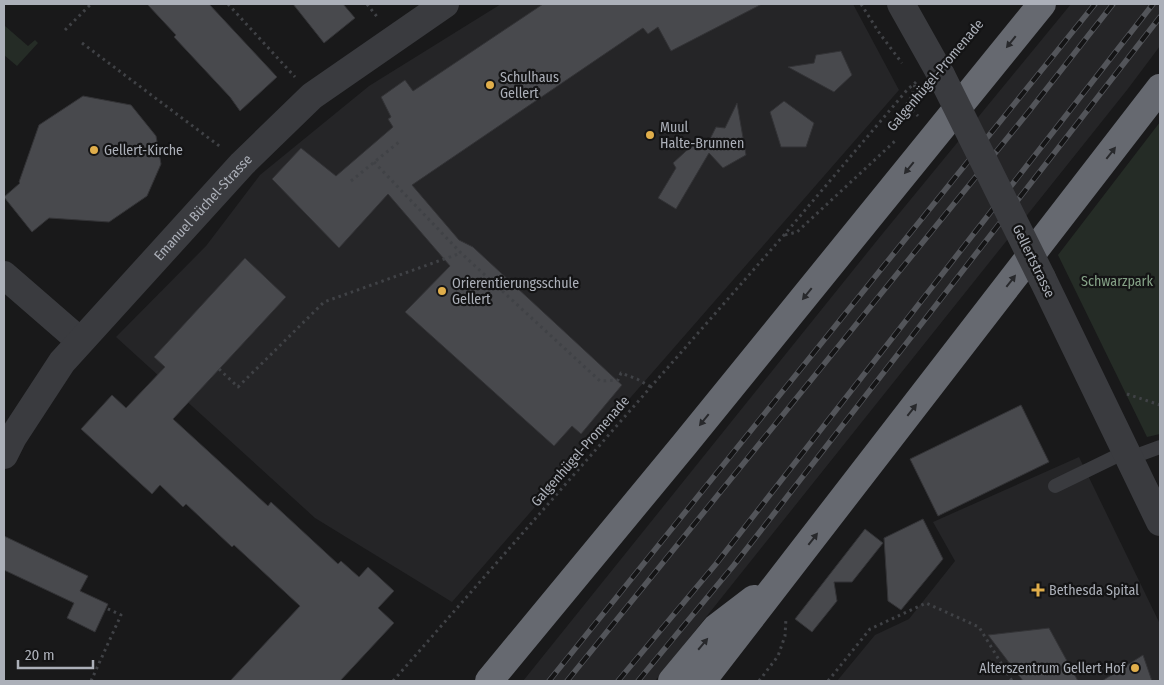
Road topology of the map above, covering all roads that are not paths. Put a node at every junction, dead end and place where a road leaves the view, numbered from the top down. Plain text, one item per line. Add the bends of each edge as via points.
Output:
1 (445, 4) edge
2 (900, 4) edge
3 (1042, 4) edge
4 (1160, 88) edge
5 (4, 275) edge
6 (80, 341) junction
7 (1160, 447) edge
8 (4, 455) edge
9 (1129, 455) junction
10 (1055, 486) dead end
11 (1160, 522) edge
12 (783, 577) junction
13 (489, 681) edge
14 (672, 681) edge
15 (702, 681) edge

1 - 6 street, Emanuel Büchel-Strasse via 312,96 242,164
2 - 9 street, Gellertstrasse, bridge via 932,76 1042,278
3 -> 13 highway
12 -> 4 highway
5 - 6 street
6 - 8 street, Emanuel Büchel-Strasse via 62,362
7 - 9 lane
9 - 10 lane
9 - 11 street, Gellertstrasse
14 -> 12 highway via 716,628
12 - 15 highway

